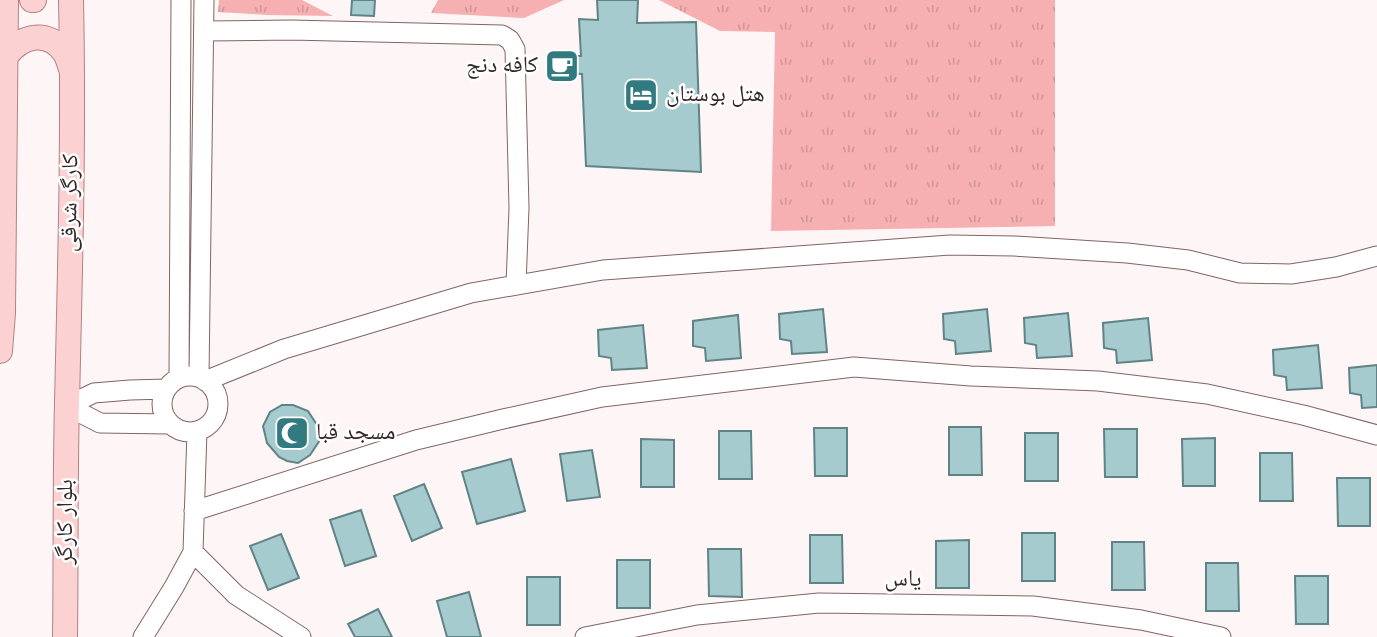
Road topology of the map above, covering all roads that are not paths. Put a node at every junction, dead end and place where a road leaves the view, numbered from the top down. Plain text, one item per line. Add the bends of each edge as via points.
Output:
1 (6, 0) edge
2 (71, 0) edge
3 (181, 0) edge
4 (204, 0) edge
5 (204, 31) junction
6 (6, 56) junction
7 (73, 74) junction
8 (1377, 257) edge
9 (516, 285) junction
10 (1, 315) edge
11 (0, 351) edge
12 (202, 379) junction
13 (172, 384) junction
14 (67, 406) junction
15 (170, 424) junction
16 (197, 431) junction
17 (1377, 435) edge
18 (194, 511) junction
19 (193, 552) junction
20 (65, 637) edge
21 (143, 637) edge
22 (302, 637) edge
23 (585, 637) edge
24 (1221, 637) edge

1 - 6 main road
2 - 7 main road, کارگر شرقی
3 - 13 street
4 - 5 street
5 - 9 street via 502,35 510,40 515,49 519,208
5 - 12 street
6 - 7 main road via 15,45 42,37 66,55
6 - 10 main road
7 - 14 main road, کارگر شرقی
8 - 9 street via 1291,274 1240,273 1188,260 1127,253 950,245 603,270
9 - 12 street via 402,313
10 - 11 main road
12 - 13 street via 188,376
12 - 16 street via 212,387 218,403 212,420
13 - 14 street via 94,393
13 - 15 street via 162,398 164,417
14 - 15 street via 100,423
14 - 20 main road, بلوار کارگر
15 - 16 street via 178,430
16 - 18 street
17 - 18 street via 1207,394 1098,382 854,367 602,397 416,440
18 - 19 street
19 - 21 street
19 - 22 street via 236,595
23 - 24 street, یاس via 697,615 819,603 1032,606 1141,620

